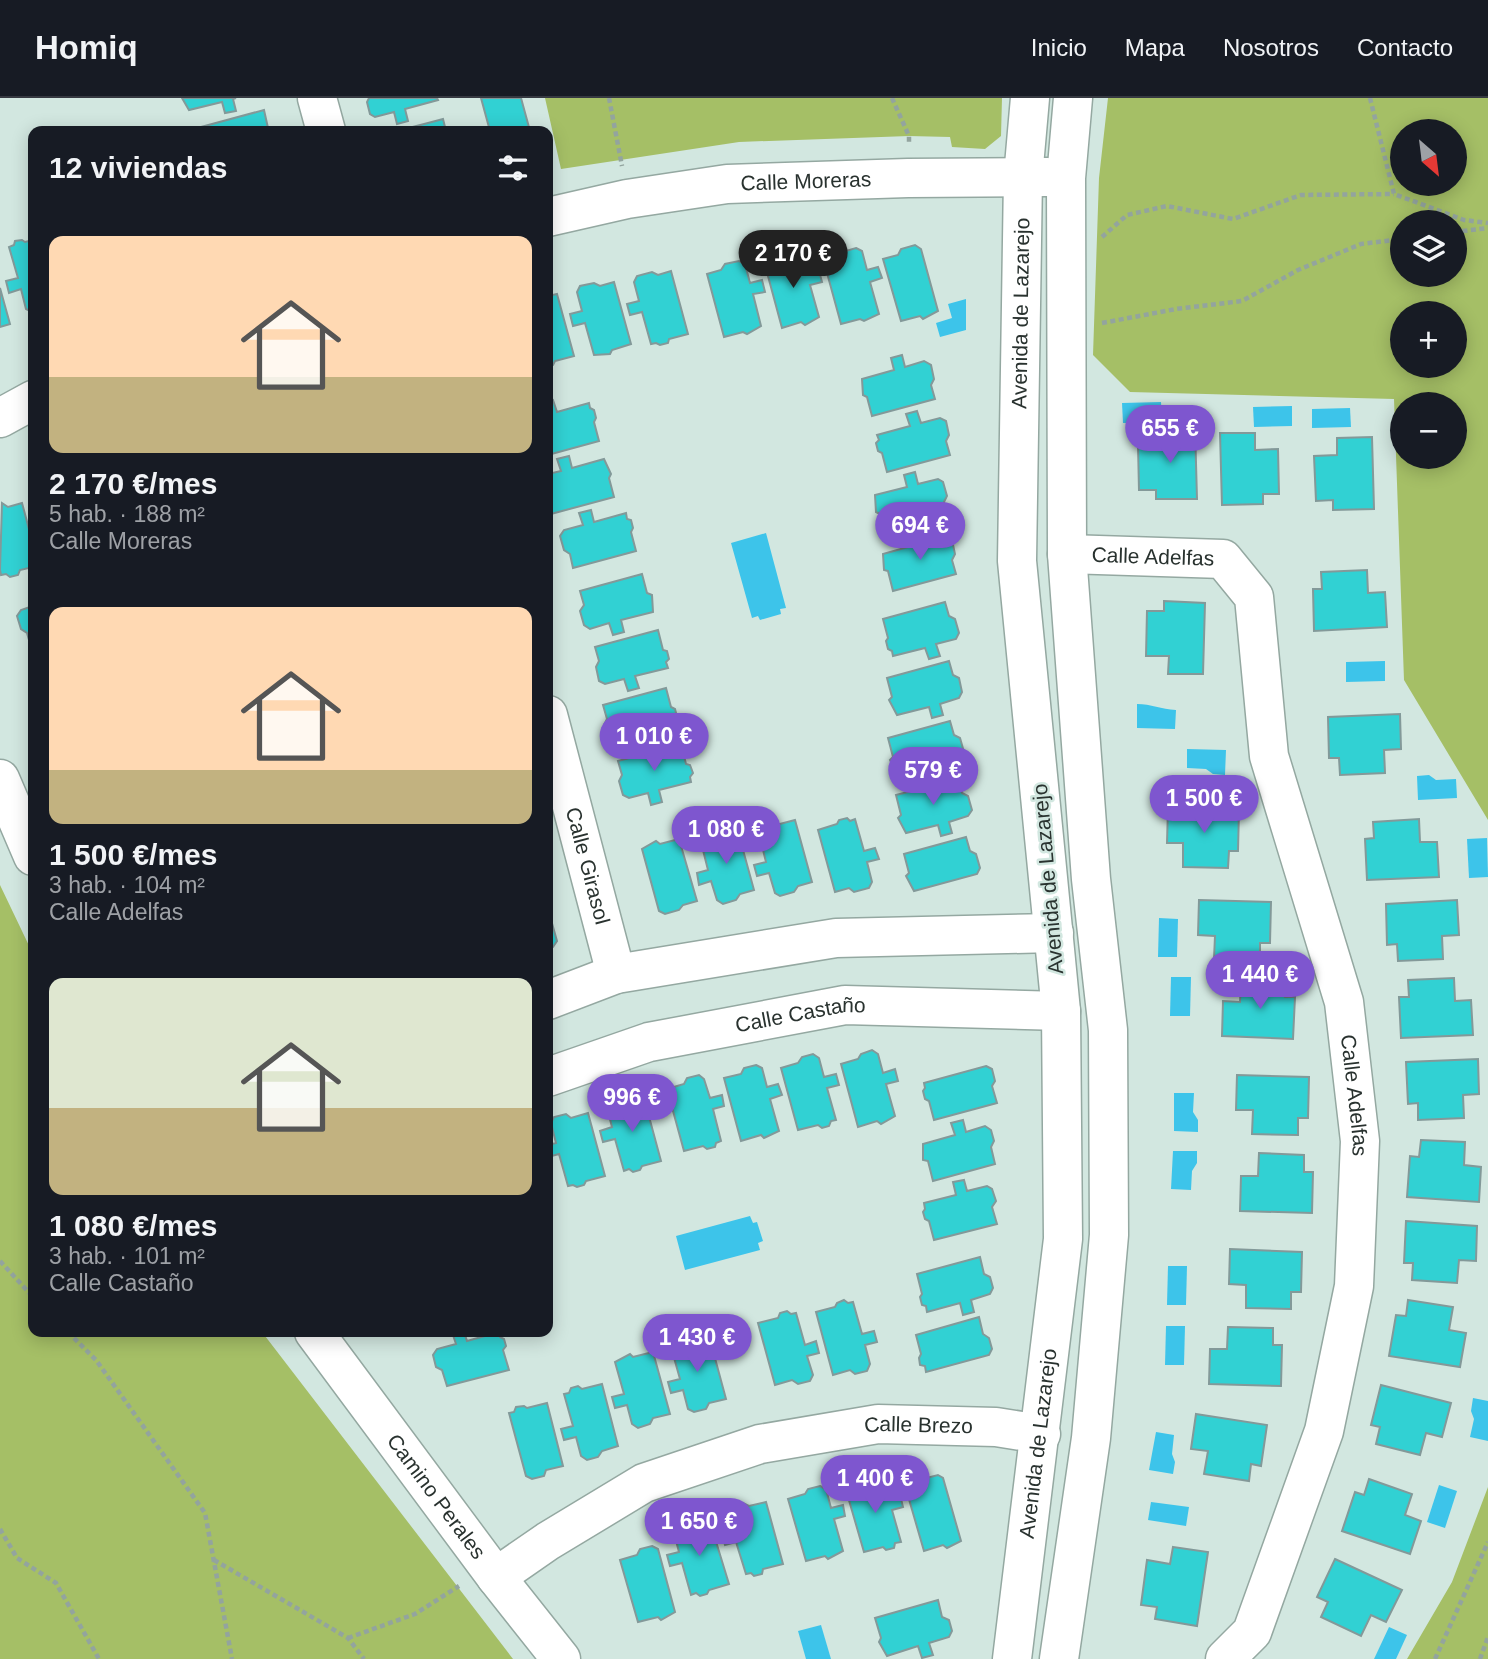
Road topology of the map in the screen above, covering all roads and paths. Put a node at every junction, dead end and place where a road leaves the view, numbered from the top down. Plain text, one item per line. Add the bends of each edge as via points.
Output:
1 (317, 98) edge
2 (609, 98) edge
3 (892, 98) edge
4 (1030, 98) edge
5 (1073, 98) edge
6 (1370, 98) edge
7 (325, 126) edge
8 (1023, 177) junction
9 (908, 178) junction
10 (1066, 178) junction
11 (1390, 178) edge
12 (1390, 194) edge
13 (1399, 196) edge
14 (626, 198) junction
15 (553, 216) edge
16 (1488, 223) edge
17 (1488, 228) edge
18 (1467, 230) edge
19 (1066, 239) junction
20 (1390, 240) edge
21 (1066, 324) junction
22 (28, 403) edge
23 (0, 418) edge
24 (1068, 554) junction
25 (553, 734) edge
26 (0, 779) edge
27 (28, 844) edge
28 (1054, 933) junction
29 (615, 974) junction
30 (553, 998) edge
31 (1061, 1011) junction
32 (553, 1075) edge
33 (0, 1261) edge
34 (26, 1289) joint
35 (28, 1291) edge
36 (73, 1337) edge
37 (318, 1337) edge
38 (1041, 1434) junction
39 (0, 1529) edge
40 (1488, 1542) edge
41 (214, 1560) junction
42 (493, 1572) junction
43 (1488, 1637) edge
44 (348, 1638) junction
45 (99, 1659) edge
46 (232, 1659) edge
47 (364, 1659) edge
48 (561, 1659) edge
49 (1012, 1659) edge
50 (1059, 1659) edge
51 (1225, 1659) edge
52 (1435, 1659) edge
53 (1480, 1659) edge

1 - 7 street
2 - 14 path
3 - 9 path via 909,136
4 - 8 street, Avenida de Lazarejo
5 - 10 street, Avenida de Lazarejo
6 - 11 path
8 - 9 street, Calle Moreras
8 - 10 street, Calle Moreras
8 - 28 street, Avenida de Lazarejo via 1017,561
9 - 14 street, Calle Moreras via 727,184
10 - 19 street, Avenida de Lazarejo
12 - 19 path via 1301,195 1233,219 1167,206 1127,215 1097,241
13 - 16 path via 1464,220
14 - 15 street, Calle Moreras
17 - 18 path
19 - 21 street, Avenida de Lazarejo
20 - 21 path via 1361,244 1298,270 1242,301 1116,322
21 - 24 street, Avenida de Lazarejo
22 - 23 street
24 - 50 street, Avenida de Lazarejo via 1091,879 1108,1030 1109,1235 1091,1438
24 - 51 street, Calle Adelfas via 1223,559 1254,597 1269,757 1344,1002 1360,1141 1354,1286 1324,1431 1251,1632
25 - 29 street, Calle Girasol
26 - 27 street
28 - 29 street via 836,938
28 - 31 street, Avenida de Lazarejo
29 - 30 street
31 - 32 street, Calle Castaño via 845,1005 649,1042
31 - 38 street, Avenida de Lazarejo via 1063,1240
33 - 34 path
34 - 35 path
36 - 41 path via 96,1360 205,1514
37 - 42 street, Camino Perales
38 - 42 street, Calle Brezo via 996,1427 878,1424 760,1444 644,1483
38 - 49 street, Avenida de Lazarejo
39 - 45 path via 17,1558 56,1583
40 - 52 path
41 - 44 path
41 - 46 path
42 - 44 path via 415,1614
42 - 48 street, Camino Perales
43 - 53 path
44 - 47 path

